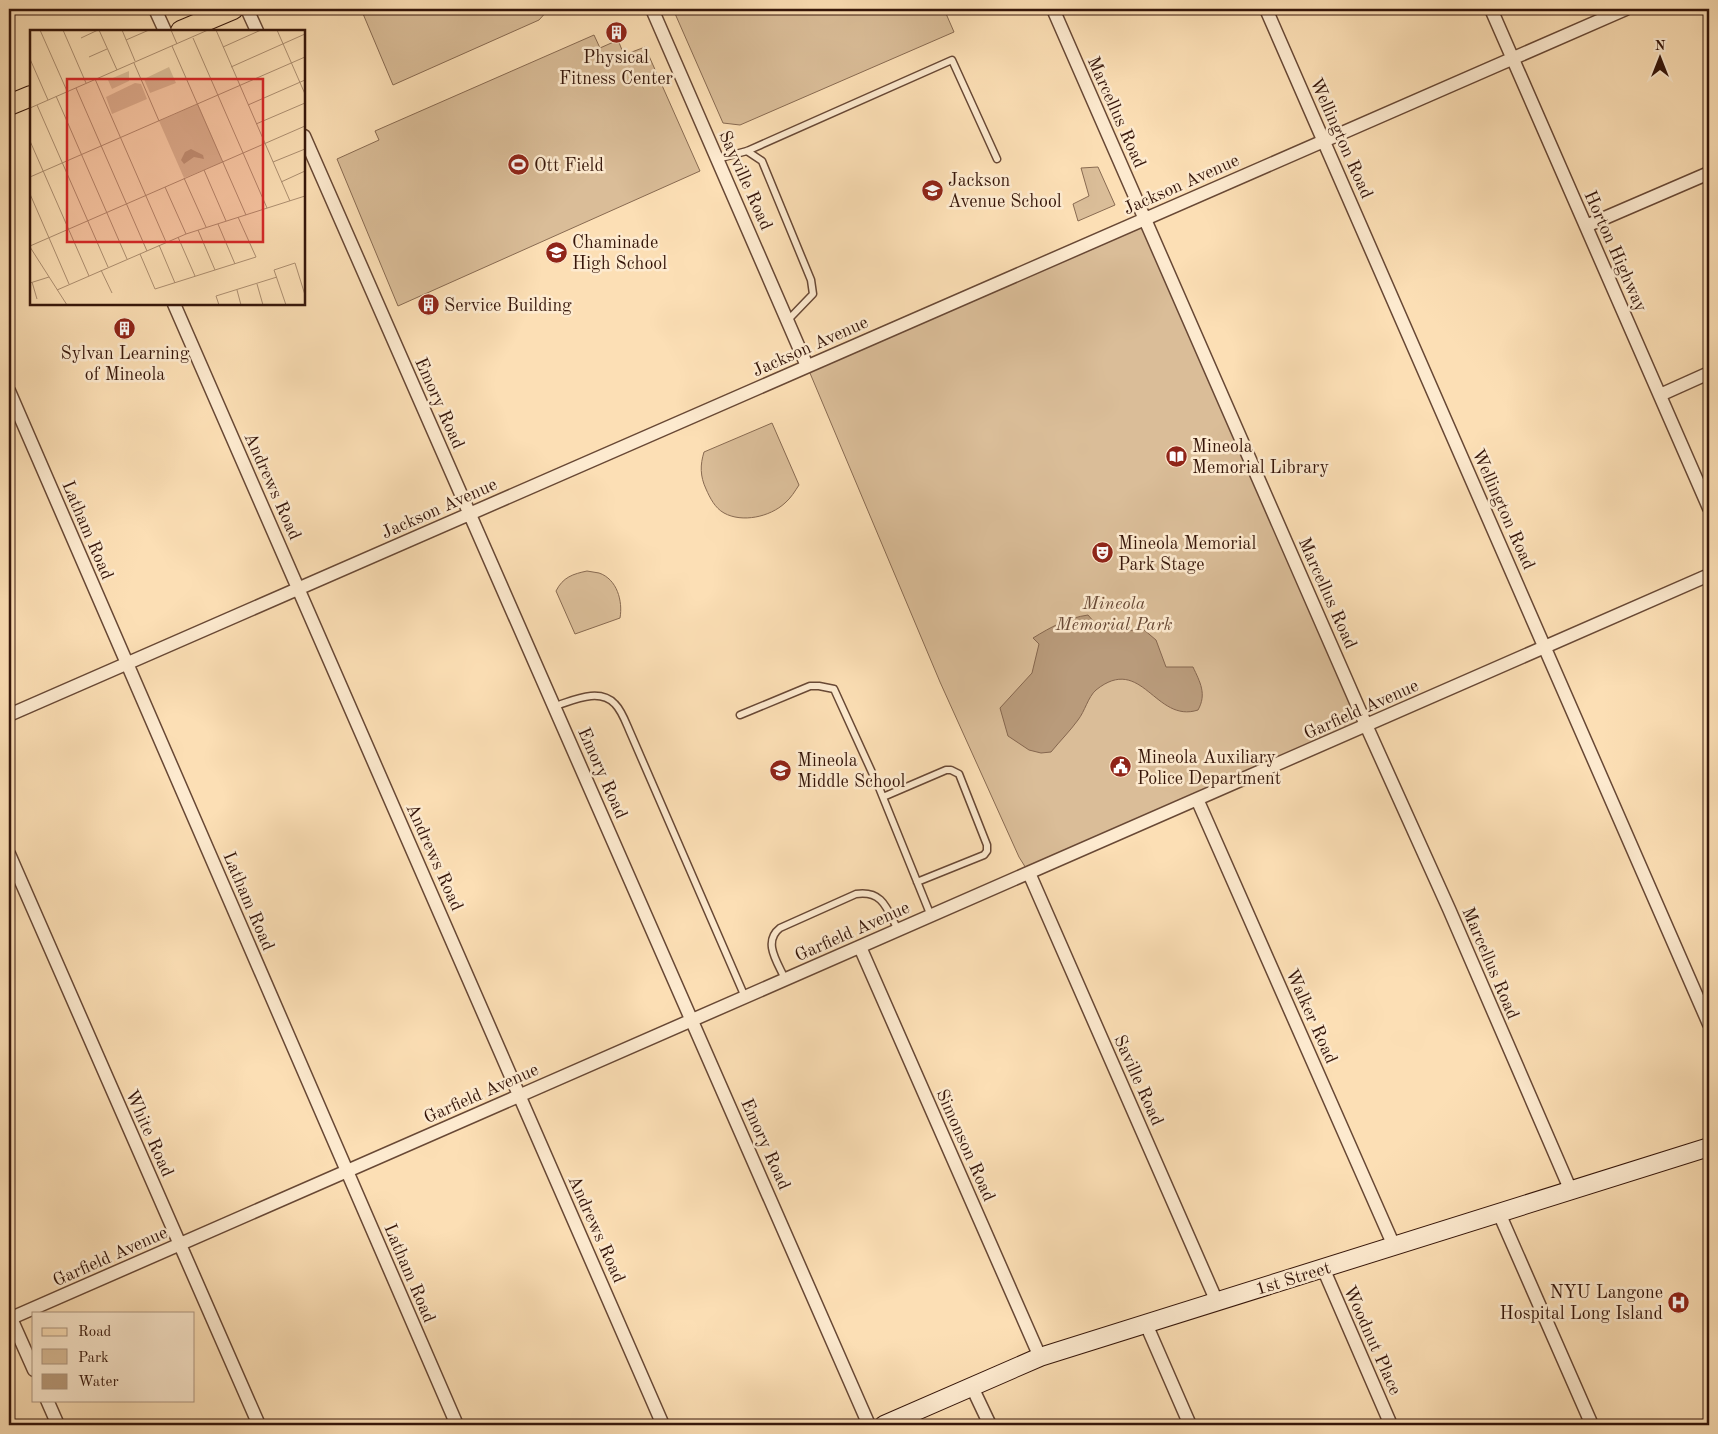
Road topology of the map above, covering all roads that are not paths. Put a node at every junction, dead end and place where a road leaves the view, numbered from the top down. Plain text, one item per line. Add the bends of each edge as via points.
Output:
1 (155, 9) edge
2 (233, 9) edge
3 (248, 9) edge
4 (652, 9) edge
5 (1052, 9) edge
6 (1266, 9) edge
7 (1491, 9) edge
8 (1626, 9) edge
9 (165, 30) edge
10 (183, 30) edge
11 (257, 30) edge
12 (1513, 58) junction
13 (30, 96) edge
14 (9, 105) edge
15 (305, 138) edge
16 (1324, 140) junction
17 (747, 151) junction
18 (717, 159) junction
19 (996, 159) dead end
20 (1709, 172) edge
21 (1146, 218) junction
22 (1586, 226) junction
23 (174, 305) edge
24 (788, 320) junction
25 (807, 366) junction
26 (1709, 373) edge
27 (9, 392) edge
28 (1660, 395) junction
29 (1709, 508) edge
30 (470, 513) junction
31 (1709, 575) edge
32 (298, 589) junction
33 (1546, 647) junction
34 (127, 664) junction
35 (555, 706) junction
36 (9, 715) edge
37 (740, 715) dead end
38 (1366, 725) junction
39 (883, 798) junction
40 (1197, 799) junction
41 (9, 854) edge
42 (1029, 872) junction
43 (917, 882) junction
44 (931, 916) junction
45 (898, 930) junction
46 (860, 946) junction
47 (786, 979) junction
48 (745, 997) junction
49 (693, 1020) junction
50 (1709, 1024) edge
51 (520, 1096) junction
52 (1709, 1147) edge
53 (347, 1171) junction
54 (1571, 1191) junction
55 (1499, 1213) junction
56 (179, 1244) junction
57 (1394, 1246) junction
58 (1323, 1268) junction
59 (1217, 1302) junction
60 (9, 1317) edge
61 (1146, 1324) junction
62 (1040, 1357) junction
63 (32, 1366) edge
64 (972, 1386) junction
65 (48, 1402) edge
66 (58, 1425) edge
67 (259, 1425) edge
68 (457, 1425) edge
69 (663, 1425) edge
70 (869, 1425) edge
71 (884, 1425) edge
72 (990, 1425) edge
73 (1190, 1425) edge
74 (1391, 1425) edge
75 (1592, 1425) edge

1 - 9 street
2 - 10 main road
3 - 11 street
4 - 18 street, Sayville Road
5 - 21 street, Marcellus Road
6 - 16 street, Wellington Road
7 - 12 street, Horton Highway
8 - 12 street, Jackson Avenue
12 - 16 street, Jackson Avenue
12 - 22 street, Horton Highway
13 - 14 main road
15 - 30 street, Emory Road
16 - 21 street, Jackson Avenue
16 - 33 street, Wellington Road
17 - 18 lane
17 - 19 lane via 952,60
17 - 24 lane via 762,161 811,280 813,294
18 - 24 street, Sayville Road
20 - 22 street
21 - 25 street, Jackson Avenue
21 - 38 street, Marcellus Road
22 - 28 street, Horton Highway
23 - 32 street, Andrews Road
24 - 25 street, Sayville Road
25 - 30 street, Jackson Avenue
26 - 28 street
27 - 34 street, Latham Road
28 - 29 street, Horton Highway
30 - 32 street, Jackson Avenue
30 - 35 street, Emory Road
31 - 33 street, Garfield Avenue
32 - 34 street, Jackson Avenue
32 - 51 street, Andrews Road
33 - 38 street, Garfield Avenue
33 - 50 street, Wellington Road
34 - 36 street, Jackson Avenue
34 - 53 street, Latham Road
35 - 48 lane via 595,696 605,697 615,704
35 - 49 street, Emory Road
37 - 39 lane via 810,686 834,689
38 - 40 street, Garfield Avenue
38 - 54 street, Marcellus Road
39 - 43 lane
39 - 43 lane via 946,770 959,774 986,851 984,855
40 - 42 street, Garfield Avenue
40 - 57 street, Walker Road
41 - 56 street, White Road
42 - 44 street, Garfield Avenue
42 - 59 street, Saville Road
43 - 44 lane
44 - 45 street, Garfield Avenue
45 - 46 street, Garfield Avenue
45 - 47 lane via 876,895 856,894 774,933 771,947
46 - 47 street, Garfield Avenue
46 - 62 street, Simonson Road
47 - 48 street, Garfield Avenue
48 - 49 street, Garfield Avenue
49 - 51 street, Garfield Avenue
49 - 70 street, Emory Road
51 - 53 street, Garfield Avenue
51 - 69 street, Andrews Road
52 - 54 street, 1st Street
53 - 56 street, Garfield Avenue
53 - 68 street, Latham Road
54 - 55 street, 1st Street
55 - 57 street, 1st Street
55 - 75 street
56 - 60 street, Garfield Avenue
56 - 67 street, White Road
57 - 58 street, 1st Street
58 - 59 street, 1st Street
58 - 74 street, Woodnut Place
59 - 61 street, 1st Street
60 - 63 street
61 - 62 street, 1st Street
61 - 73 street
62 - 64 street, 1st Street
64 - 71 street, 1st Street
64 - 72 street
65 - 66 street

